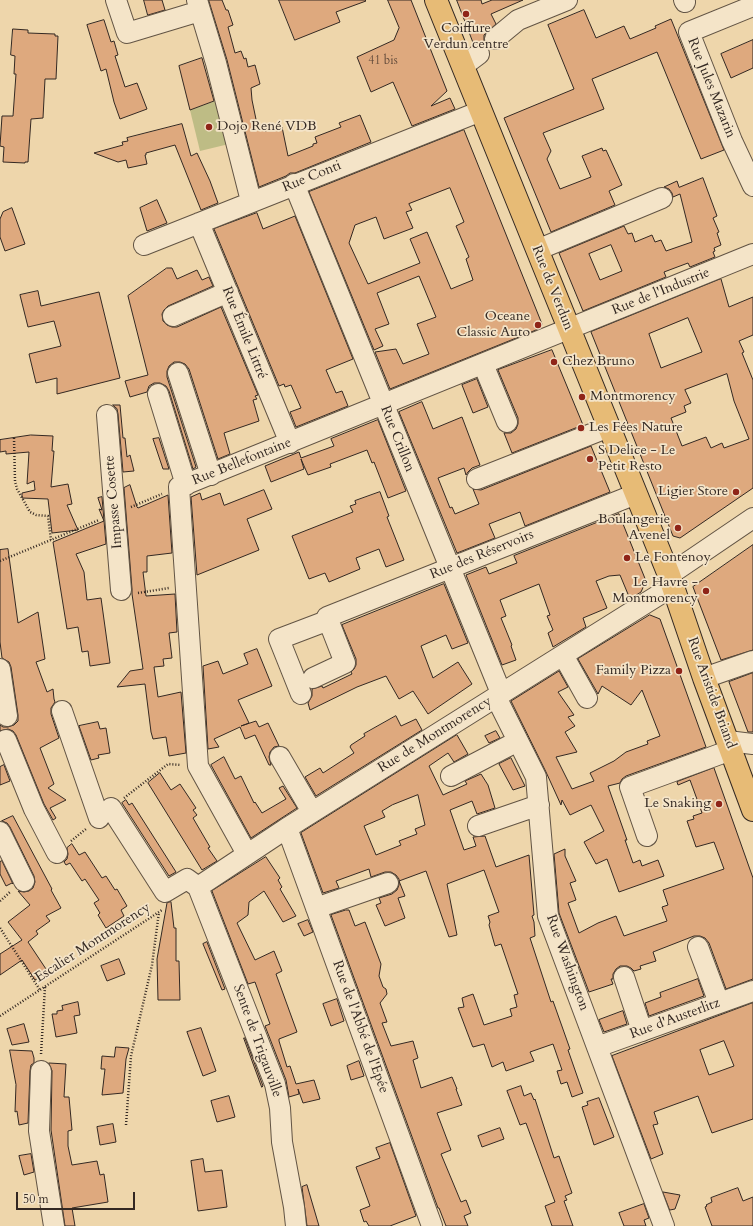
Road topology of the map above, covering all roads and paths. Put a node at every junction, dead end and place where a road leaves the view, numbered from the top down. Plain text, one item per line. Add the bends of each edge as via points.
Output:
1 (116, 0) edge
2 (567, 0) edge
3 (438, 1) edge
4 (199, 6) edge
5 (753, 6) edge
6 (495, 39) dead end
7 (482, 111) junction
8 (294, 184) junction
9 (753, 186) edge
10 (662, 198) dead end
11 (252, 201) junction
12 (199, 223) junction
13 (144, 245) dead end
14 (537, 250) junction
15 (753, 254) edge
16 (228, 292) junction
17 (173, 316) dead end
18 (569, 330) junction
19 (483, 364) junction
20 (178, 373) dead end
21 (158, 394) dead end
22 (384, 405) junction
23 (107, 414) dead end
24 (507, 422) dead end
25 (608, 427) junction
26 (14, 438) dead end
27 (290, 443) junction
28 (210, 475) junction
29 (477, 479) dead end
30 (186, 485) junction
31 (636, 494) junction
32 (158, 496) dead end
33 (129, 508) dead end
34 (753, 518) edge
35 (102, 519) dead end
36 (51, 540) junction
37 (0, 561) edge
38 (449, 568) junction
39 (671, 580) junction
40 (171, 588) dead end
41 (126, 592) joint
42 (328, 618) junction
43 (563, 655) junction
44 (753, 661) edge
45 (0, 669) edge
46 (313, 678) dead end
47 (704, 678) junction
48 (301, 694) dead end
49 (499, 695) junction
50 (587, 698) dead end
51 (62, 710) dead end
52 (7, 716) dead end
53 (6, 740) dead end
54 (518, 741) junction
55 (753, 744) edge
56 (730, 746) junction
57 (280, 757) dead end
58 (451, 776) dead end
59 (539, 805) junction
60 (753, 810) edge
61 (312, 812) junction
62 (478, 826) dead end
63 (287, 828) junction
64 (0, 832) edge
65 (646, 836) dead end
66 (57, 853) dead end
67 (247, 854) junction
68 (24, 881) dead end
69 (388, 883) dead end
70 (198, 886) junction
71 (166, 908) dead end
72 (316, 908) junction
73 (159, 912) junction
74 (0, 928) edge
75 (698, 947) dead end
76 (624, 977) dead end
77 (45, 986) junction
78 (40, 990) junction
79 (753, 991) edge
80 (719, 1003) junction
81 (0, 1016) edge
82 (642, 1031) junction
83 (597, 1047) junction
84 (41, 1063) joint
85 (126, 1125) dead end
86 (54, 1226) edge
87 (296, 1226) edge
88 (432, 1226) edge
89 (664, 1226) edge

1 - 4 street via 127,32
2 - 6 street via 518,20
3 - 7 main road, Rue de Verdun via 471,60
4 - 11 street
5 - 9 street, Rue Jules Mazarin via 688,32
7 - 8 street, Rue Conti
7 - 14 main road, Rue de Verdun
8 - 11 street, Rue Conti
8 - 22 street, Rue Crillon
10 - 14 street
11 - 12 street, Rue Conti
12 - 13 street, Rue Conti
12 - 16 street, Rue Émile Littré
14 - 18 main road, Rue de Verdun
15 - 18 street, Rue de l'Industrie
16 - 17 street
16 - 27 street, Rue Émile Littré
18 - 19 street, Rue Bellefontaine
18 - 25 main road, Rue de Verdun
19 - 22 street, Rue Bellefontaine
19 - 24 street
20 - 28 street
21 - 30 street
22 - 27 street, Rue Bellefontaine
22 - 38 street, Rue Crillon
23 - 41 street, Impasse Cosette
25 - 29 street
25 - 31 main road, Rue de Verdun
26 - 36 path via 17,488 30,512 48,516
27 - 28 street, Rue Bellefontaine
28 - 30 street, Rue Bellefontaine
30 - 67 street, Rue Bellefontaine via 179,487 198,766
31 - 38 street, Rue des Réservoirs
31 - 39 main road, Rue de Verdun
32 - 33 path
34 - 39 street, Rue de Montmorency
35 - 36 path
36 - 37 path
38 - 42 street, Rue des Réservoirs
38 - 49 street, Rue Crillon
39 - 43 street, Rue de Montmorency
39 - 47 main road, Rue Aristide Briand
40 - 41 path
42 - 46 street via 345,663
42 - 48 street, Rue des Réservoirs via 279,639
43 - 49 street, Rue de Montmorency
43 - 50 street
44 - 47 street
45 - 52 street
47 - 56 main road, Rue Aristide Briand
49 - 54 street, Rue Washington
49 - 61 street, Rue de Montmorency
51 - 70 street via 105,813 165,892 187,879
53 - 66 street via 34,809
54 - 58 street
54 - 59 street, Rue Washington via 536,777
55 - 56 street
56 - 60 main road, Rue Aristide Briand
56 - 65 street via 630,787
57 - 61 street
59 - 62 street
59 - 83 street, Rue Washington via 548,916
61 - 63 street, Rue de Montmorency
63 - 67 street, Rue de Montmorency
63 - 72 street, Rue de l'Abbé de l'Epée
64 - 68 street
67 - 70 street, Rue de Montmorency
69 - 72 street
70 - 87 street, Sente de Trigauville via 275,1084
71 - 73 path, Escalier Montmorency
72 - 88 street, Rue de l'Abbé de l'Epée
73 - 77 path, Escalier Montmorency
73 - 85 path via 152,965 131,1056
74 - 78 path
75 - 80 street
76 - 82 street
77 - 78 path, Escalier Montmorency
77 - 84 path
78 - 81 path, Escalier Montmorency
79 - 80 street, Rue d'Austerlitz
80 - 82 street, Rue d'Austerlitz
82 - 83 street, Rue d'Austerlitz
83 - 89 street, Rue Washington
84 - 86 street via 39,1131

